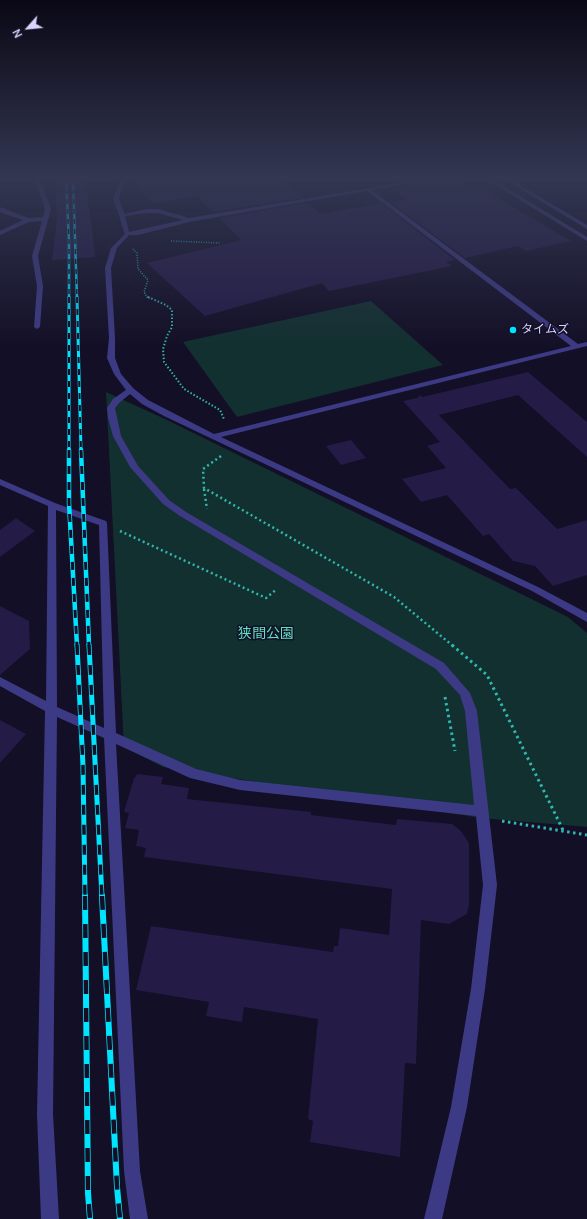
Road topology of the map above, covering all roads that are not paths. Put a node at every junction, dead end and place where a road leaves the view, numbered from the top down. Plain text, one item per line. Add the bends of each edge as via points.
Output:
1 (40, 236) edge
2 (125, 236) edge
3 (430, 236) edge
4 (37, 327) dead end
5 (587, 344) edge
6 (577, 347) junction
7 (130, 390) junction
8 (214, 436) junction
9 (0, 482) edge
10 (52, 505) junction
11 (587, 618) edge
12 (0, 682) edge
13 (51, 709) junction
14 (110, 737) junction
15 (481, 811) junction
16 (50, 1219) edge
17 (139, 1219) edge
18 (433, 1219) edge

1 - 4 street via 35,256 40,286
2 - 7 street via 114,248 108,268 111,358 118,374
3 - 6 street
5 - 6 street
6 - 8 street
7 - 8 street via 156,408
7 - 15 street via 116,401 112,408 117,436 134,467 166,502 182,514 440,666 453,678 464,693 471,711
8 - 11 street via 535,589
9 - 10 street
10 - 13 street
10 - 14 street via 104,523
12 - 13 street
13 - 14 street
13 - 16 street via 45,1114
14 - 15 street via 194,774 240,786
14 - 17 street via 132,1171
15 - 18 street via 490,885 478,989 459,1107

